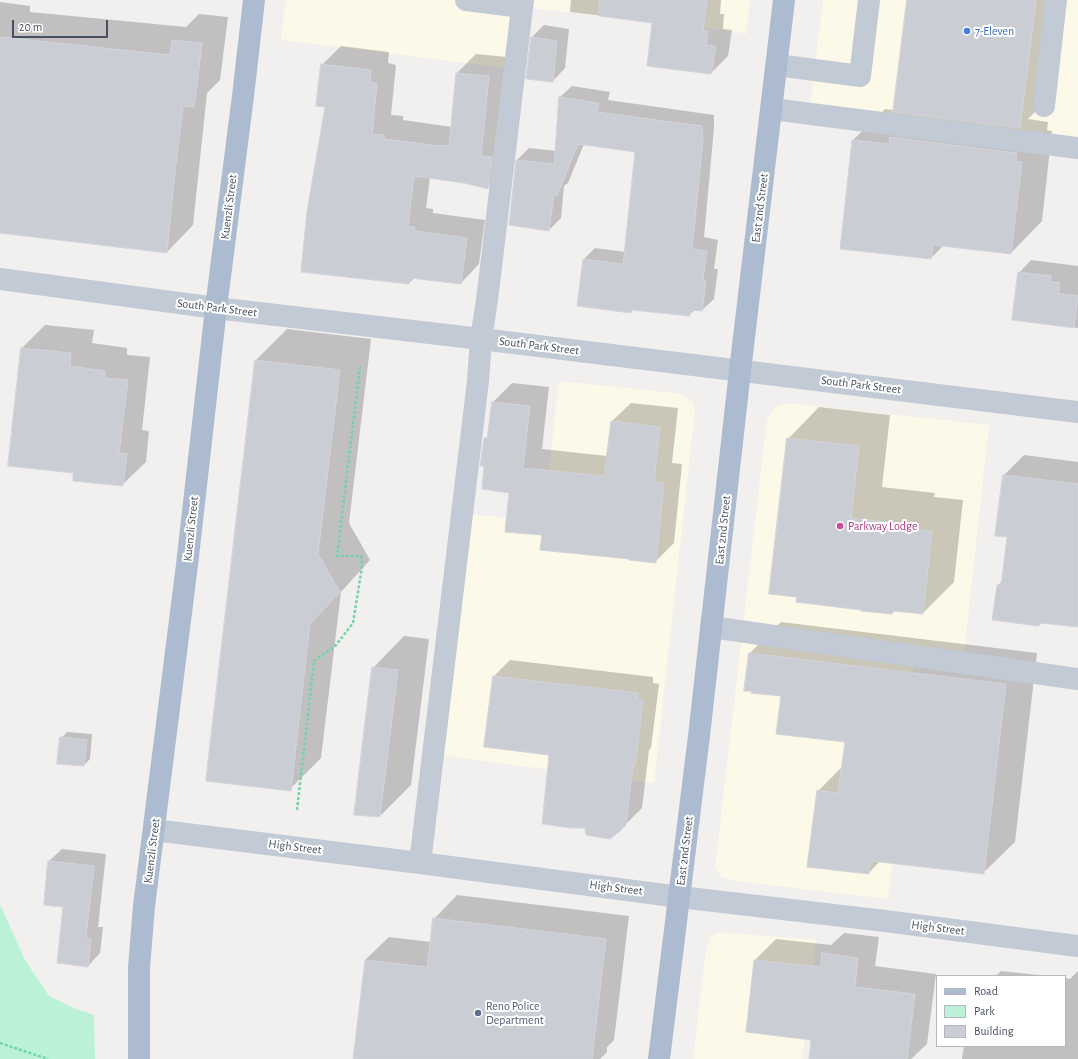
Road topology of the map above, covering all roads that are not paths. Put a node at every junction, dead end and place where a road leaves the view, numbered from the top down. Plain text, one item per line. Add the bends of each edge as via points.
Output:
1 (238, 0) edge
2 (254, 0) edge
3 (466, 0) edge
4 (784, 0) edge
5 (869, 0) edge
6 (1056, 0) edge
7 (522, 4) edge
8 (777, 65) junction
9 (245, 76) junction
10 (1044, 106) dead end
11 (772, 109) junction
12 (1078, 148) edge
13 (0, 279) edge
14 (216, 308) junction
15 (481, 339) junction
16 (740, 371) junction
17 (1078, 412) edge
18 (711, 627) junction
19 (1078, 679) edge
20 (154, 830) junction
21 (420, 863) junction
22 (680, 897) junction
23 (1078, 946) edge
24 (138, 1059) edge
25 (659, 1059) edge

1 - 9 main road
2 - 9 main road, Kuenzli Street
3 - 7 street
4 - 8 main road, East 2nd Street
5 - 8 street via 860,76
6 - 10 street
7 - 15 street
8 - 11 main road, East 2nd Street
9 - 14 main road, Kuenzli Street
11 - 12 street
11 - 16 main road, East 2nd Street
13 - 14 street, South Park Street
14 - 15 street, South Park Street
14 - 20 main road, Kuenzli Street
15 - 16 street, South Park Street
15 - 21 street
16 - 17 street, South Park Street
16 - 18 main road, East 2nd Street
18 - 19 street
18 - 22 main road, East 2nd Street
20 - 21 street, High Street
20 - 24 main road, Kuenzli Street via 139,968
21 - 22 street, High Street
22 - 23 street, High Street
22 - 25 main road, East 2nd Street

